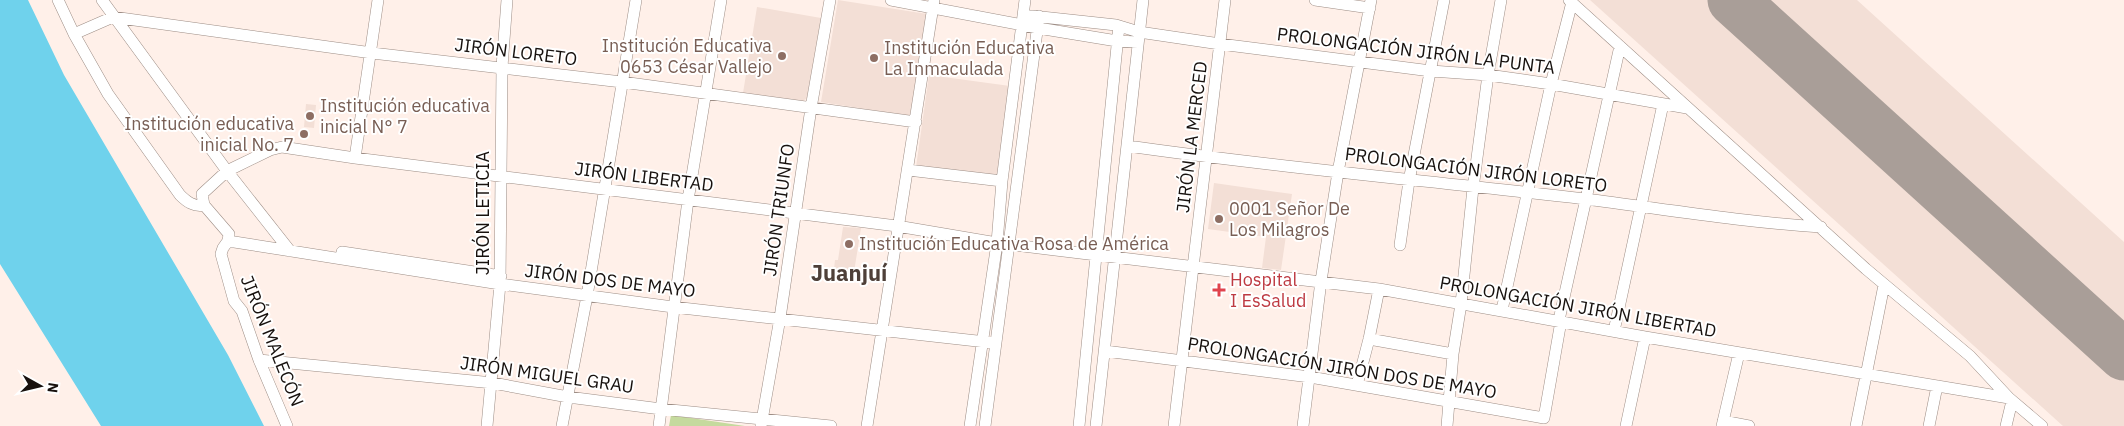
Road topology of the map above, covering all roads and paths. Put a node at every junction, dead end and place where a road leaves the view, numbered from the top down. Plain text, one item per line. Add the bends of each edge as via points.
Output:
1 (58, 0) edge
2 (102, 0) edge
3 (378, 0) edge
4 (507, 0) edge
5 (636, 0) edge
6 (721, 0) edge
7 (830, 0) edge
8 (891, 0) edge
9 (1026, 0) edge
10 (1142, 0) edge
11 (1225, 0) edge
12 (1315, 0) edge
13 (1444, 0) edge
14 (1501, 0) edge
15 (1571, 1) edge
16 (934, 4) edge
17 (1370, 4) edge
18 (113, 17) junction
19 (1023, 20) junction
20 (1038, 22) junction
21 (1119, 26) junction
22 (74, 34) junction
23 (1139, 37) junction
24 (1117, 41) junction
25 (1220, 44) junction
26 (1620, 46) junction
27 (372, 53) junction
28 (1360, 62) junction
29 (502, 68) junction
30 (1431, 71) junction
31 (1488, 75) junction
32 (622, 82) junction
33 (1551, 84) junction
34 (705, 94) junction
35 (1608, 95) junction
36 (1663, 104) junction
37 (812, 108) junction
38 (1688, 108) junction
39 (916, 122) junction
40 (1128, 146) junction
41 (355, 158) junction
42 (1207, 158) junction
43 (908, 170) junction
44 (227, 172) junction
45 (1338, 172) junction
46 (501, 176) junction
47 (1002, 181) junction
48 (1410, 181) junction
49 (1473, 188) junction
50 (605, 190) junction
51 (1528, 194) junction
52 (203, 200) junction
53 (688, 200) junction
54 (1585, 200) junction
55 (1642, 207) junction
56 (796, 213) junction
57 (897, 226) junction
58 (1822, 227) junction
59 (229, 238) junction
60 (1003, 243) junction
61 (1400, 245) dead end
62 (287, 247) junction
63 (1096, 254) junction
64 (1116, 257) junction
65 (1193, 266) junction
66 (501, 280) junction
67 (1321, 281) junction
68 (1884, 285) junction
69 (1379, 289) junction
70 (587, 296) junction
71 (1461, 304) junction
72 (673, 307) junction
73 (1502, 310) junction
74 (780, 318) junction
75 (1560, 320) junction
76 (882, 329) junction
77 (1614, 331) junction
78 (1645, 336) junction
79 (1370, 339) junction
80 (982, 342) junction
81 (995, 343) junction
82 (1105, 351) junction
83 (1739, 353) junction
84 (1453, 354) junction
85 (259, 360) junction
86 (1180, 360) junction
87 (1867, 374) junction
88 (1310, 377) junction
89 (493, 384) junction
90 (1357, 385) junction
91 (1937, 386) junction
92 (568, 397) junction
93 (2010, 399) junction
94 (1450, 402) junction
95 (661, 409) junction
96 (762, 423) edge
97 (1723, 423) edge
98 (287, 426) edge
99 (487, 426) edge
100 (562, 426) edge
101 (658, 426) edge
102 (831, 426) edge
103 (867, 426) edge
104 (970, 426) edge
105 (985, 426) edge
106 (1079, 426) edge
107 (1096, 426) edge
108 (1174, 426) edge
109 (1304, 426) edge
110 (1447, 426) edge
111 (1626, 426) edge
112 (1749, 426) edge
113 (1856, 426) edge
114 (1929, 426) edge
115 (2006, 426) edge
116 (2042, 426) edge

1 - 22 street
2 - 18 street
3 - 27 street
4 - 29 street, JIRÓN LETICIA
5 - 32 street
6 - 34 street
7 - 37 street, JIRÓN TRIUNFO
8 - 16 street
9 - 19 street
10 - 23 street
11 - 25 street, JIRÓN LA MERCED
12 - 17 street
13 - 30 street
14 - 31 street
15 - 26 street
15 - 33 street
16 - 19 street
16 - 39 street
17 - 28 street
18 - 22 street
18 - 27 street, JIRÓN LORETO
18 - 44 street
19 - 20 street
19 - 47 street
20 - 21 street
20 - 24 street
20 - 60 street
21 - 23 street
21 - 24 street
22 - 52 street via 108,94 180,195 194,205
23 - 24 street
23 - 25 street, PROLONGACIÓN JIRÓN LA PUNTA
23 - 40 street
24 - 63 street
25 - 28 street, PROLONGACIÓN JIRÓN LA PUNTA
25 - 42 street, JIRÓN LA MERCED
26 - 35 street
26 - 38 street
27 - 29 street, JIRÓN LORETO
27 - 41 street
28 - 30 street, PROLONGACIÓN JIRÓN LA PUNTA
28 - 45 street
29 - 32 street, JIRÓN LORETO
29 - 46 street, JIRÓN LETICIA
30 - 31 street, PROLONGACIÓN JIRÓN LA PUNTA
30 - 48 street
31 - 33 street, PROLONGACIÓN JIRÓN LA PUNTA
31 - 49 street
32 - 34 street, JIRÓN LORETO
32 - 50 street
33 - 35 street, PROLONGACIÓN JIRÓN LA PUNTA
33 - 51 street
34 - 37 street, JIRÓN LORETO
34 - 53 street
35 - 36 street, PROLONGACIÓN JIRÓN LA PUNTA
35 - 54 street
36 - 38 street, PROLONGACIÓN JIRÓN LA PUNTA
36 - 55 street
37 - 39 street, JIRÓN LORETO
37 - 56 street, JIRÓN TRIUNFO
38 - 58 street
39 - 43 street
40 - 42 street, PROLONGACIÓN JIRÓN LORETO
40 - 64 street
41 - 44 street, JIRÓN LIBERTAD via 282,147
41 - 46 street, JIRÓN LIBERTAD
42 - 45 street, PROLONGACIÓN JIRÓN LORETO
42 - 65 street, JIRÓN LA MERCED
43 - 47 street
43 - 57 street
44 - 52 street, JIRÓN LIBERTAD
44 - 62 street
45 - 48 street, PROLONGACIÓN JIRÓN LORETO
45 - 67 street
46 - 50 street, JIRÓN LIBERTAD
46 - 66 street, JIRÓN LETICIA
47 - 60 street
48 - 49 street, PROLONGACIÓN JIRÓN LORETO
48 - 61 street
49 - 51 street, PROLONGACIÓN JIRÓN LORETO
49 - 71 street
50 - 53 street, JIRÓN LIBERTAD
50 - 70 street
51 - 54 street, PROLONGACIÓN JIRÓN LORETO
51 - 73 street
52 - 59 street
53 - 56 street, JIRÓN LIBERTAD
53 - 72 street
54 - 55 street, PROLONGACIÓN JIRÓN LORETO
54 - 75 street
55 - 58 street, PROLONGACIÓN JIRÓN LORETO
55 - 77 street
56 - 57 street, JIRÓN LIBERTAD
56 - 74 street, JIRÓN TRIUNFO
57 - 60 street, JIRÓN LIBERTAD
57 - 76 street
58 - 68 street
59 - 62 street, JIRÓN DOS DE MAYO
59 - 85 street, JIRÓN MALECÓN via 221,254 234,301 242,311
60 - 63 street, JIRÓN LIBERTAD
60 - 80 street
60 - 81 street
62 - 66 street, JIRÓN DOS DE MAYO
63 - 64 street, PROLONGACIÓN JIRÓN LIBERTAD
63 - 106 street
64 - 65 street, PROLONGACIÓN JIRÓN LIBERTAD
64 - 82 street
65 - 67 street, PROLONGACIÓN JIRÓN LIBERTAD
65 - 86 street, JIRÓN LA MERCED
66 - 70 street, JIRÓN DOS DE MAYO
66 - 89 street, JIRÓN LETICIA
67 - 69 street, PROLONGACIÓN JIRÓN LIBERTAD
67 - 88 street
68 - 87 street
68 - 93 street via 1970,356
69 - 71 street, PROLONGACIÓN JIRÓN LIBERTAD
69 - 79 street
70 - 72 street, JIRÓN DOS DE MAYO
70 - 92 street
71 - 73 street, PROLONGACIÓN JIRÓN LIBERTAD
71 - 84 street
72 - 74 street, JIRÓN DOS DE MAYO
72 - 95 street
73 - 75 street, PROLONGACIÓN JIRÓN LIBERTAD
74 - 76 street, JIRÓN DOS DE MAYO
74 - 96 street, JIRÓN TRIUNFO
75 - 77 street, PROLONGACIÓN JIRÓN LIBERTAD
75 - 94 street, PROLONGACIÓN JIRÓN DOS DE MAYO via 1544,418
76 - 80 street, JIRÓN DOS DE MAYO
76 - 103 street
77 - 78 street, PROLONGACIÓN JIRÓN LIBERTAD
78 - 83 street, PROLONGACIÓN JIRÓN LIBERTAD
78 - 111 street
79 - 84 street
79 - 90 street
80 - 81 street, JIRÓN DOS DE MAYO
80 - 104 street
81 - 105 street
82 - 86 street, PROLONGACIÓN JIRÓN DOS DE MAYO
82 - 107 street
83 - 87 street, PROLONGACIÓN JIRÓN LIBERTAD
83 - 97 street
84 - 94 street
85 - 89 street, JIRÓN MIGUEL GRAU
85 - 98 street, JIRÓN MALECÓN
86 - 88 street, PROLONGACIÓN JIRÓN DOS DE MAYO
86 - 108 street, JIRÓN LA MERCED
87 - 91 street, PROLONGACIÓN JIRÓN LIBERTAD
87 - 113 street
88 - 90 street, PROLONGACIÓN JIRÓN DOS DE MAYO
88 - 109 street
89 - 92 street, JIRÓN MIGUEL GRAU
89 - 99 street, JIRÓN LETICIA
90 - 94 street, PROLONGACIÓN JIRÓN DOS DE MAYO
91 - 93 street, PROLONGACIÓN JIRÓN LIBERTAD
91 - 114 street
92 - 95 street, JIRÓN MIGUEL GRAU
92 - 100 street
93 - 115 street
93 - 116 street
94 - 110 street
95 - 96 street, JIRÓN MIGUEL GRAU
95 - 101 street
96 - 102 street, JIRÓN MIGUEL GRAU
97 - 112 street

